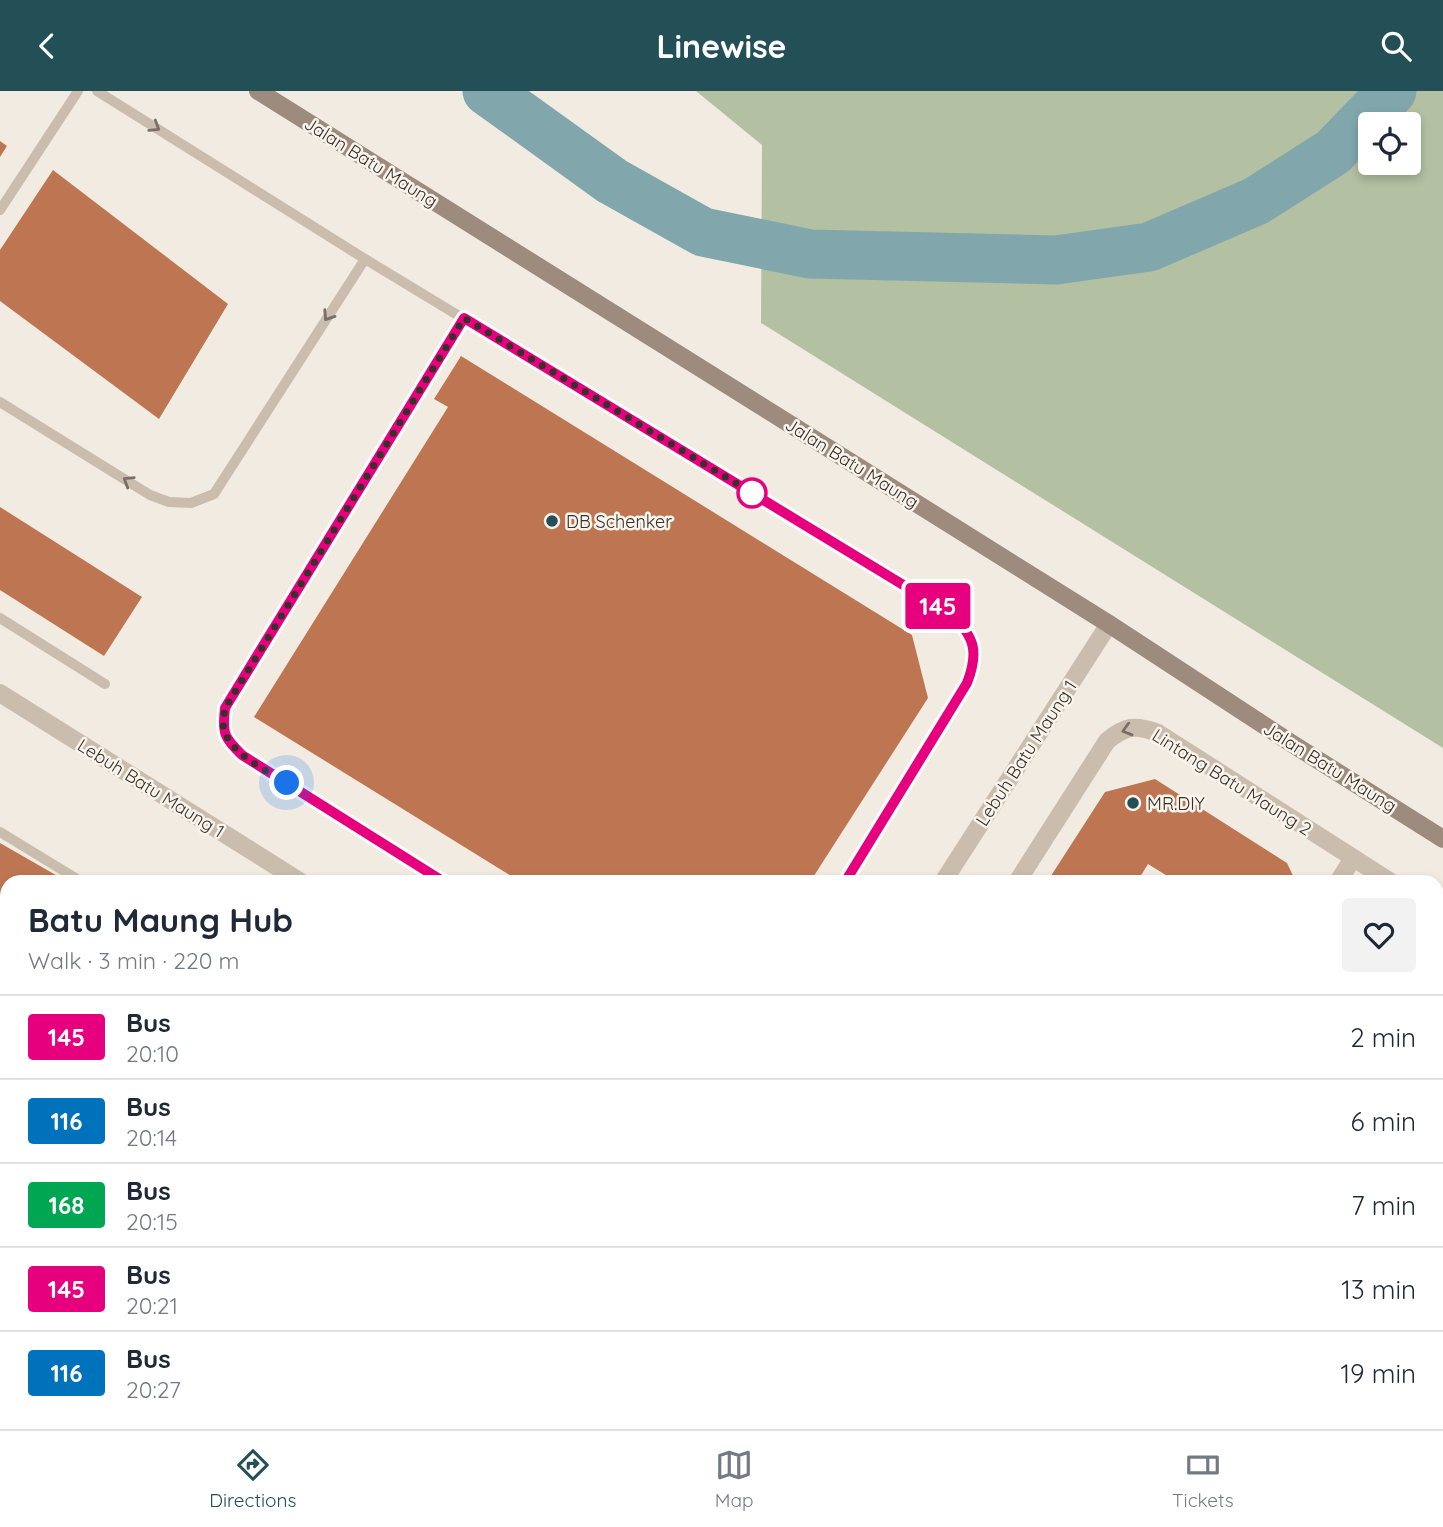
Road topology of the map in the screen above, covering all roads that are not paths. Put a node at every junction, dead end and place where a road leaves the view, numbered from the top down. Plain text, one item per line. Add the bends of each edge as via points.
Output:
1 (78, 91) edge
2 (97, 91) edge
3 (258, 91) edge
4 (0, 211) edge
5 (365, 259) junction
6 (464, 318) junction
7 (0, 402) edge
8 (0, 618) edge
9 (1109, 624) junction
10 (105, 684) dead end
11 (0, 693) edge
12 (0, 832) edge
13 (1443, 839) edge
14 (1353, 858) junction
15 (71, 875) edge
16 (290, 875) edge
17 (433, 875) edge
18 (849, 875) edge
19 (948, 875) edge
20 (1021, 875) edge
21 (1342, 875) edge
22 (1380, 875) edge

1 - 4 lane
2 -> 5 lane
3 - 9 street, Jalan Batu Maung
5 - 6 lane
5 -> 7 lane via 214,494 191,503 150,495
6 - 17 lane via 225,708 223,728 242,755
6 - 18 lane via 951,614 965,628 974,655 967,683
8 - 10 lane
9 - 13 street, Jalan Batu Maung
9 - 19 street, Lebuh Batu Maung 1
11 - 16 street, Lebuh Batu Maung 1
12 - 15 lane
14 -> 20 street, Lintang Batu Maung 2 via 1157,733 1130,727 1107,741
14 - 21 street
14 - 22 street, Lintang Batu Maung 2

